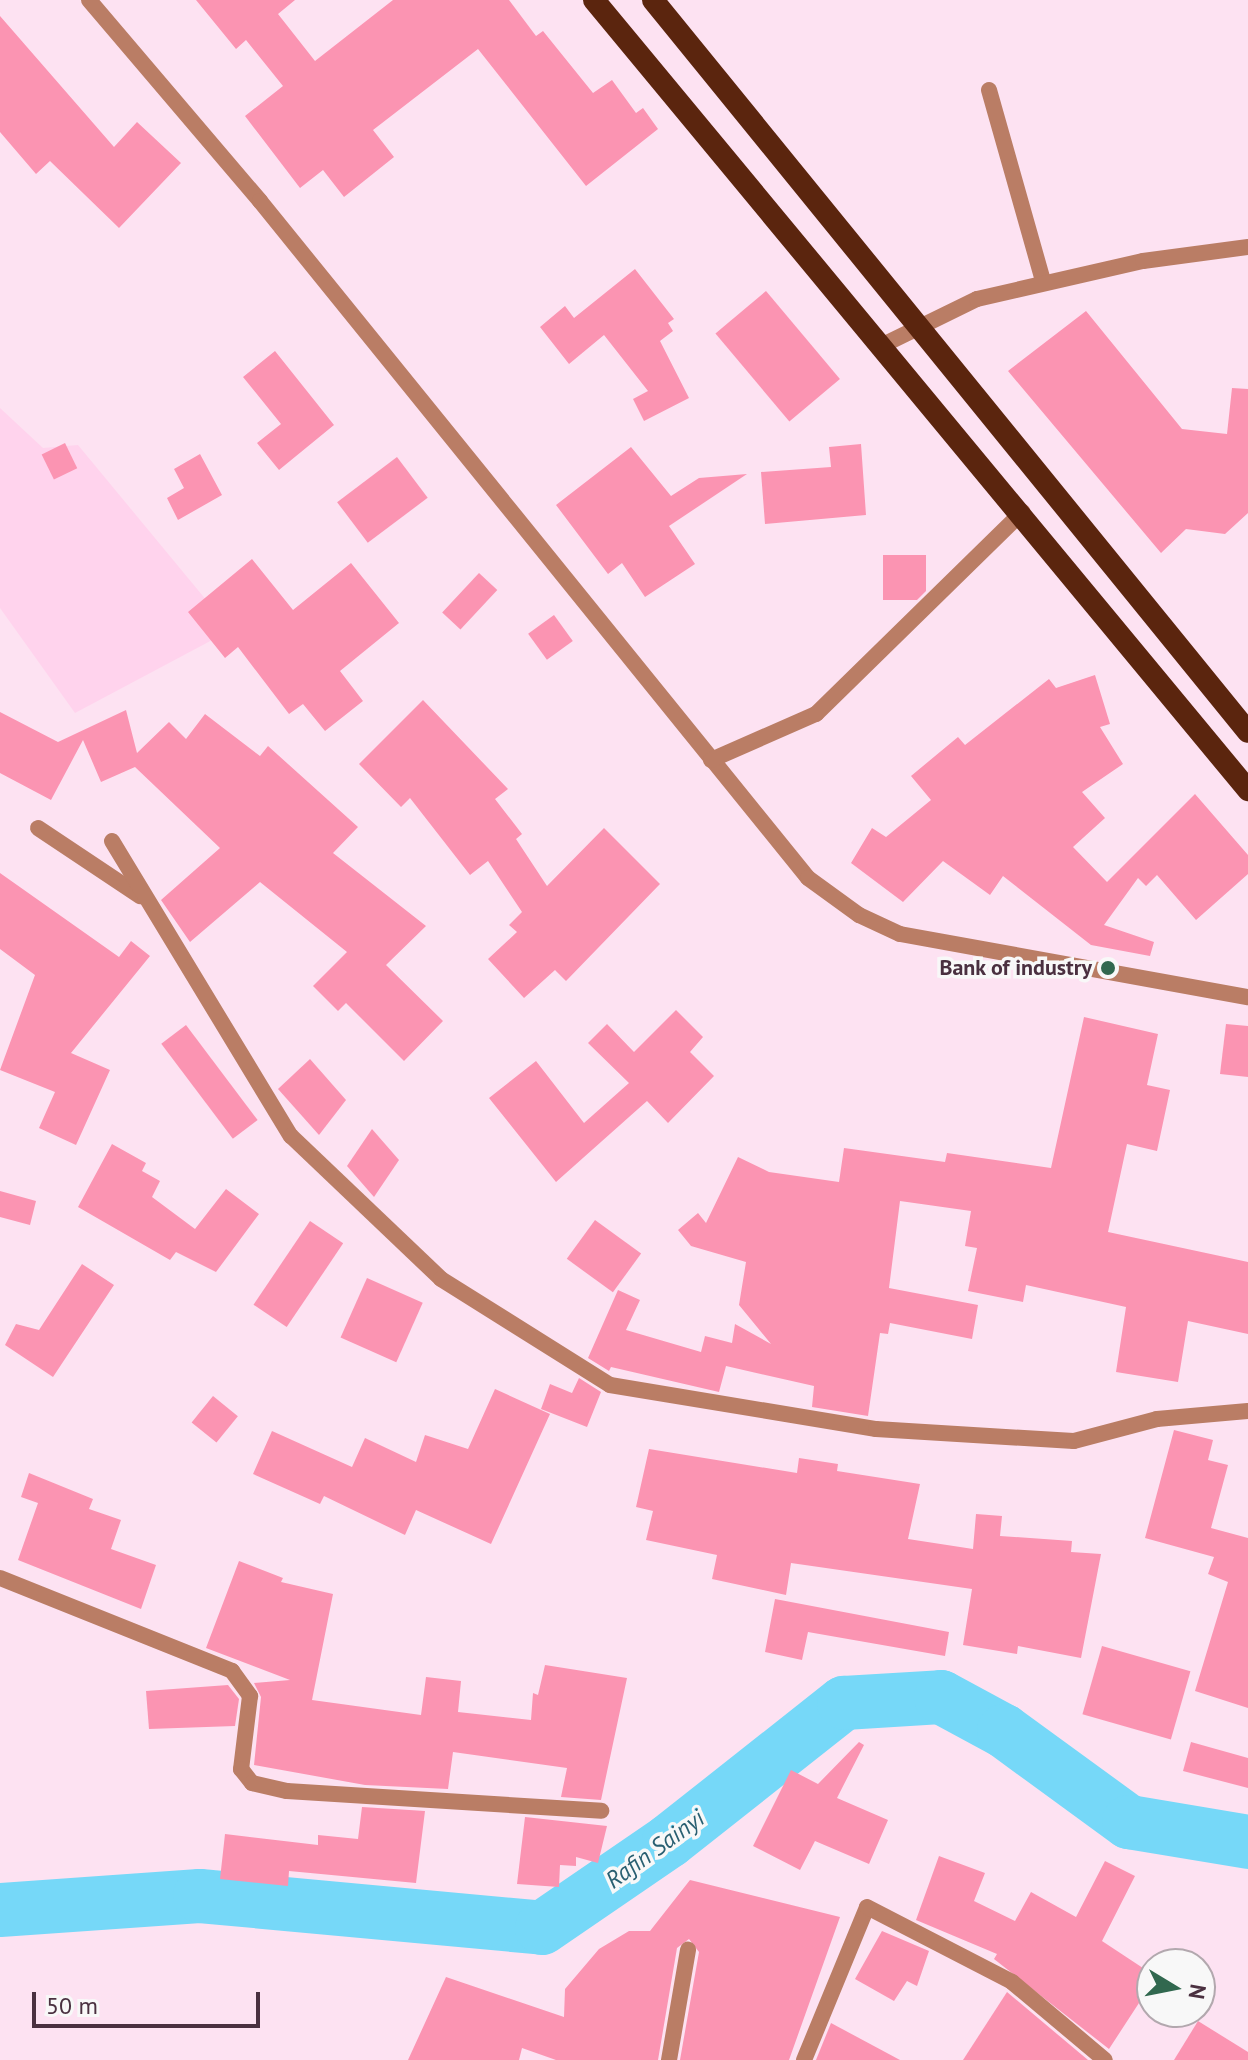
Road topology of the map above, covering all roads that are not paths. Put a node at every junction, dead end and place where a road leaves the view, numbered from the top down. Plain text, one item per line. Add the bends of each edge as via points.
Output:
1 (89, 0) edge
2 (594, 0) edge
3 (653, 0) edge
4 (989, 90) dead end
5 (1248, 247) edge
6 (1043, 281) junction
7 (917, 323) junction
8 (885, 344) junction
9 (1022, 512) junction
10 (1248, 732) edge
11 (711, 760) junction
12 (1248, 790) edge
13 (38, 828) dead end
14 (112, 841) dead end
15 (144, 899) junction
16 (1248, 997) edge
17 (1248, 1411) edge
18 (0, 1578) edge
19 (601, 1811) dead end
20 (688, 1950) dead end
21 (669, 2060) edge
22 (804, 2060) edge
23 (1105, 2060) edge

1 - 11 street via 260,201
2 - 8 highway
3 - 7 highway
4 - 6 street
5 - 6 street
6 - 7 street
7 - 8 street
7 - 10 highway
8 - 9 highway
9 - 11 street via 816,714
9 - 12 highway
11 - 16 street via 808,878 859,915 900,934
13 - 15 street
14 - 15 street
15 - 17 street via 291,1136 441,1279 610,1385 876,1429 1074,1441 1157,1419
18 - 19 street via 232,1671 250,1696 241,1769 252,1783 287,1791
20 - 21 street
22 - 23 street via 867,1907 1012,1982

